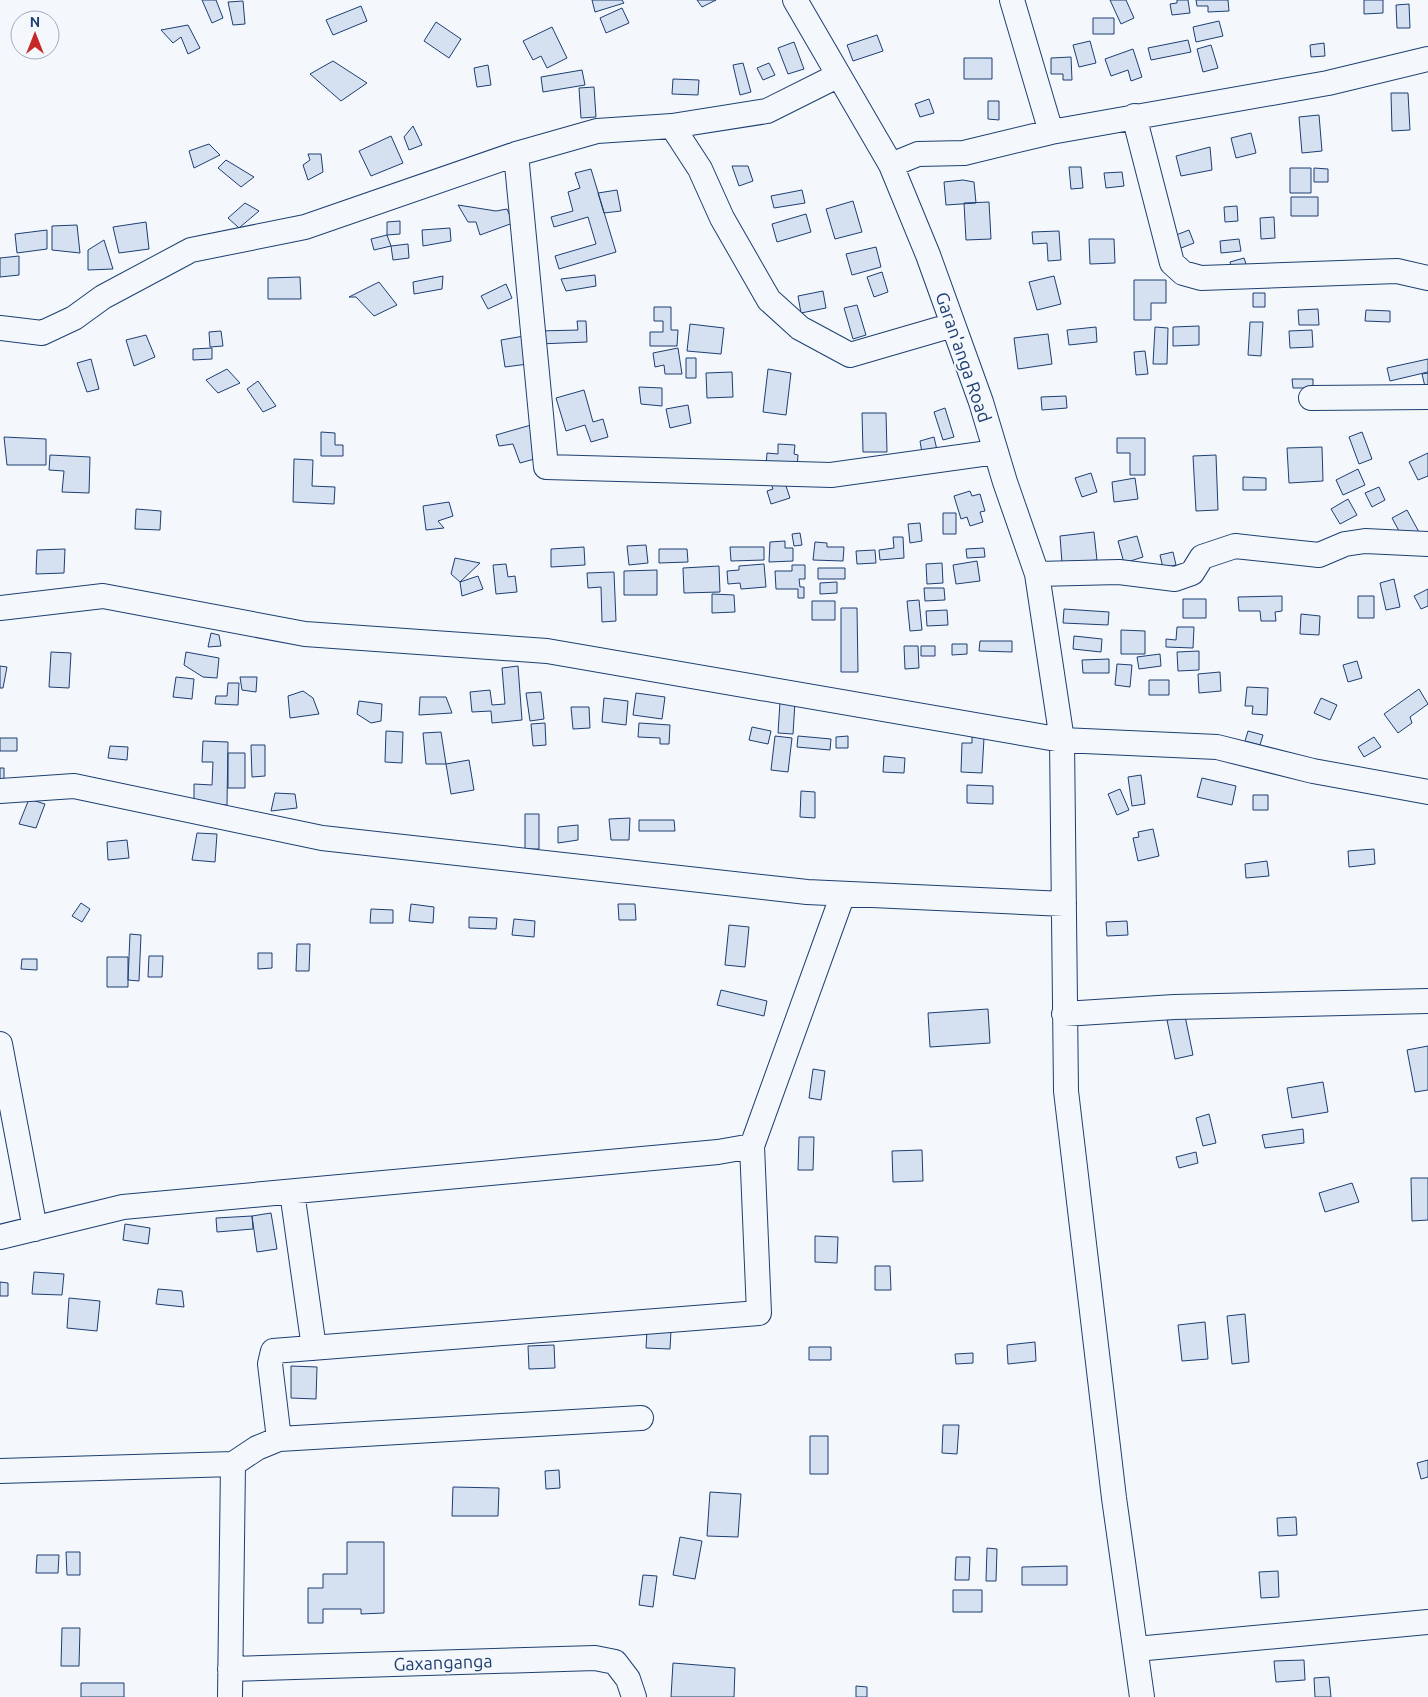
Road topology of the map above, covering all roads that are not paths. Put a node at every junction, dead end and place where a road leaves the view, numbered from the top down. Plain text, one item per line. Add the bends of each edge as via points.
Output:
1 (795, 0) edge
2 (1012, 0) edge
3 (1428, 59) edge
4 (837, 76) junction
5 (1134, 116) junction
6 (672, 126) junction
7 (1052, 132) junction
8 (516, 154) junction
9 (891, 165) junction
10 (1428, 278) edge
11 (953, 325) junction
12 (0, 328) edge
13 (1428, 397) edge
14 (1311, 398) dead end
15 (996, 452) junction
16 (1428, 544) edge
17 (1037, 574) junction
18 (0, 608) edge
19 (1062, 740) junction
20 (0, 791) edge
21 (1428, 792) edge
22 (843, 894) junction
23 (1064, 904) junction
24 (1428, 1002) edge
25 (1064, 1014) junction
26 (0, 1044) edge
27 (752, 1146) junction
28 (292, 1192) junction
29 (35, 1229) junction
30 (0, 1237) edge
31 (314, 1348) junction
32 (641, 1418) dead end
33 (279, 1439) junction
34 (233, 1464) junction
35 (0, 1471) edge
36 (1428, 1622) edge
37 (1136, 1649) junction
38 (230, 1669) junction
39 (230, 1697) edge
40 (634, 1697) edge
41 (1142, 1697) edge

1 - 4 street, Garan'anga Road
2 - 7 street
3 - 5 street via 1328,83
4 - 6 street via 767,111
4 - 9 street, Garan'anga Road
5 - 7 street
5 - 10 street via 1172,263 1183,273 1201,278 1397,271
6 - 8 street via 597,131
6 - 11 street via 700,169 722,218 769,300 800,328 850,355
7 - 9 street via 964,153 918,154
8 - 12 street via 306,227 191,250 42,333
8 - 15 street via 546,467 832,475
9 - 11 street, Garan'anga Road
11 - 15 street, Garan'anga Road via 982,402
13 - 14 street
15 - 17 street, Garan'anga Road
16 - 17 street via 1366,541 1344,544 1319,555 1235,546 1202,557 1192,573 1175,579 1119,572
17 - 19 street, Garan'anga Road
18 - 19 street via 103,596 306,634 547,651
19 - 21 street via 1217,748 1313,771
19 - 23 street, Garan'anga Road
20 - 22 street via 74,786 322,838
22 - 23 street
22 - 27 street
23 - 25 street, Garan'anga Road
24 - 25 street via 1174,1007
25 - 37 street, Garan'anga Road via 1072,1164
26 - 29 street
27 - 28 street via 708,1153
27 - 31 street via 759,1313
28 - 29 street via 123,1207
28 - 31 street
29 - 30 street
31 - 33 street via 273,1351 270,1364
32 - 33 street
33 - 34 street via 257,1448
34 - 35 street
34 - 38 street
36 - 37 street
37 - 41 street, Garan'anga Road
38 - 39 street
38 - 40 street, Gaxanganga via 595,1658 615,1662 628,1679

